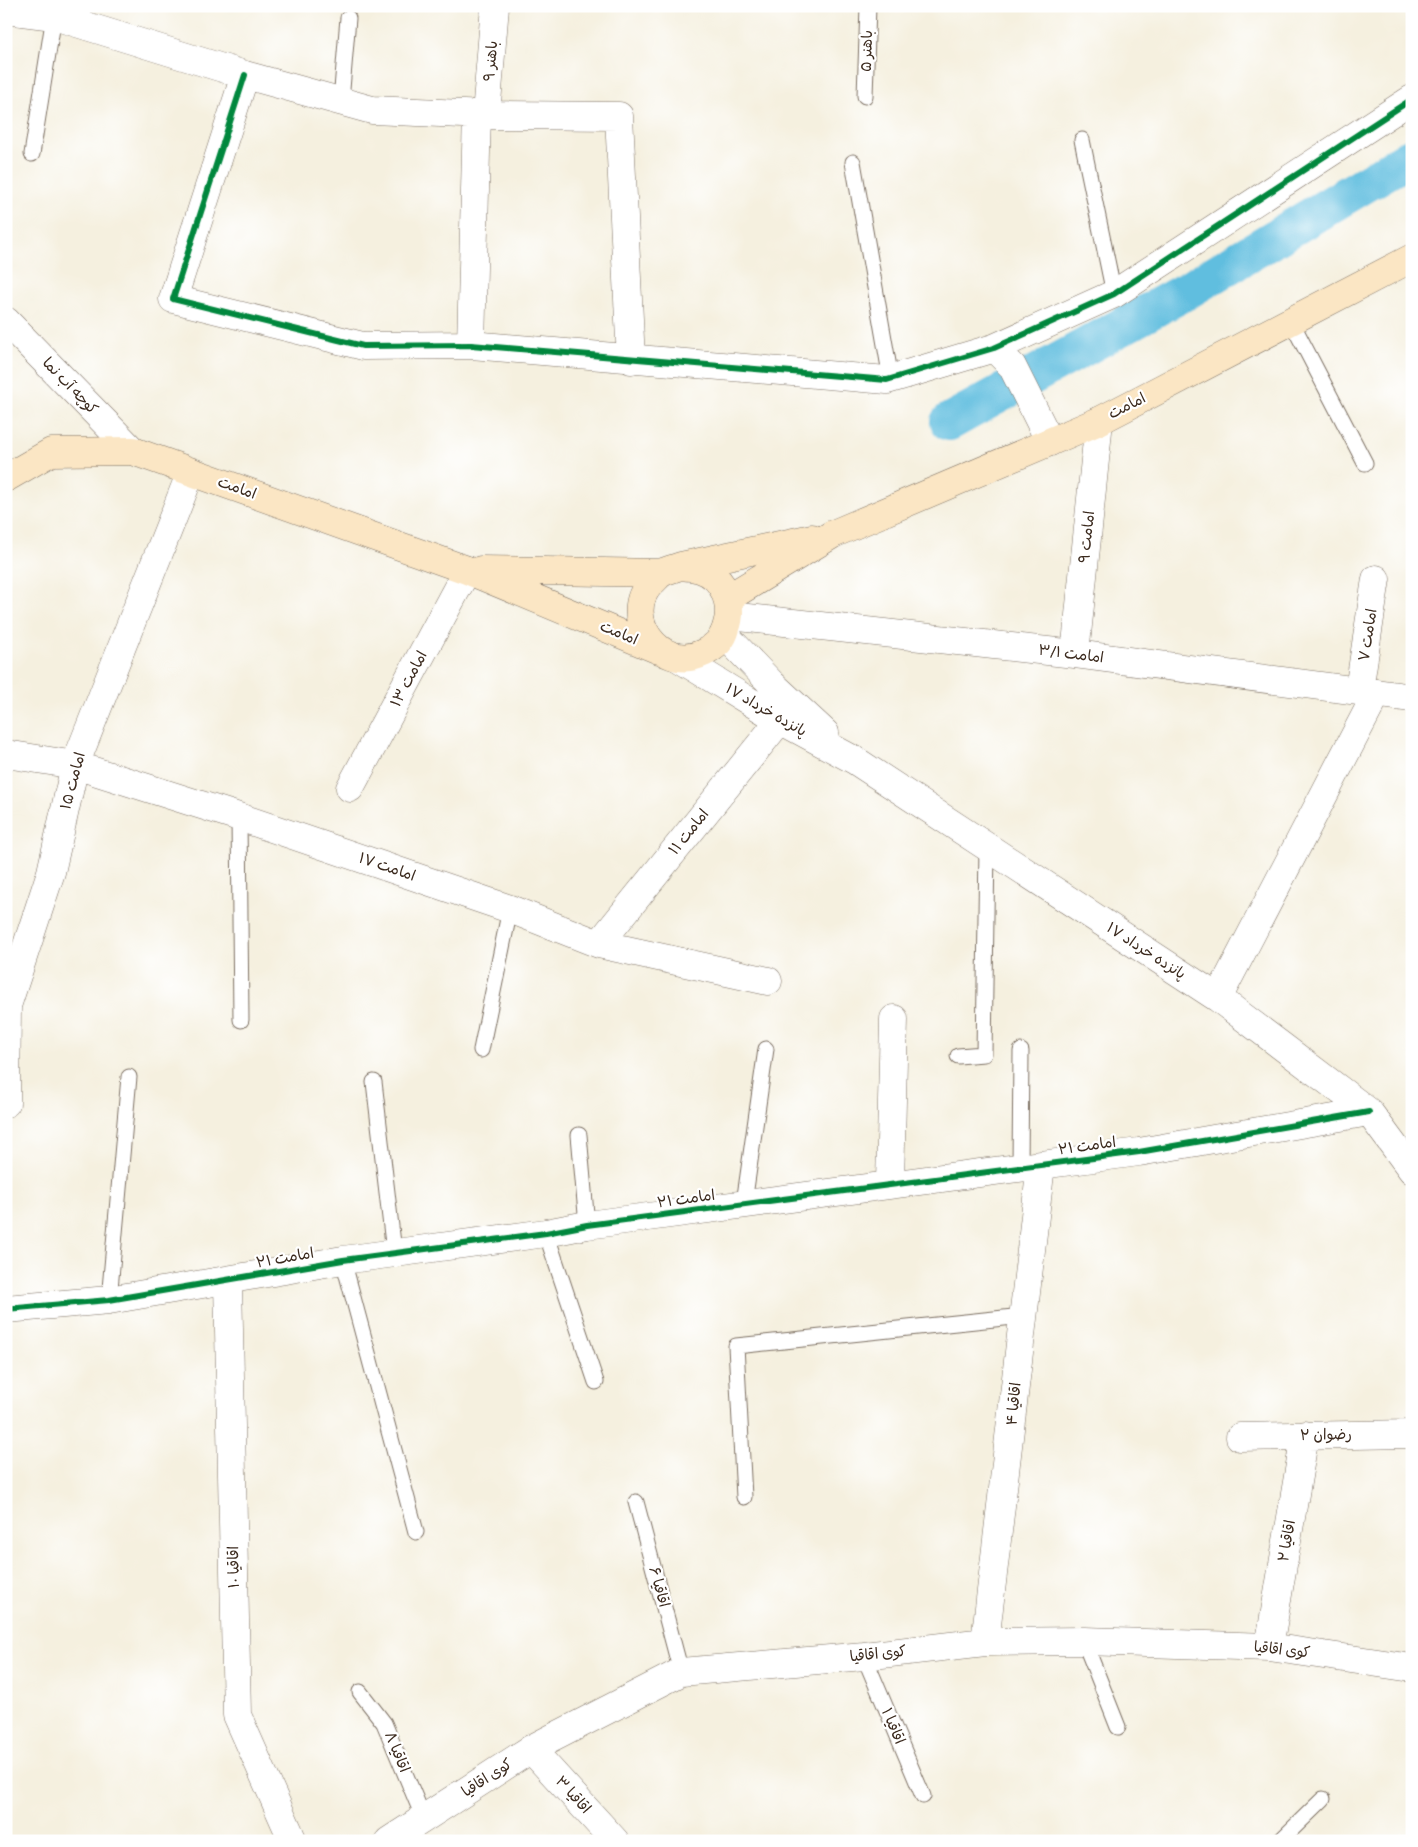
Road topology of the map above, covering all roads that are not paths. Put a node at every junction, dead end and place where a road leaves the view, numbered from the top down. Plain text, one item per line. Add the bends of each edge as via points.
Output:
1 (495, 6) edge
2 (868, 6) edge
3 (6, 10) edge
4 (54, 16) junction
5 (82, 16) edge
6 (348, 18) dead end
7 (245, 75) junction
8 (865, 96) dead end
9 (1412, 99) edge
10 (341, 101) junction
11 (482, 114) junction
12 (1082, 140) dead end
13 (32, 154) dead end
14 (853, 162) dead end
15 (1412, 258) edge
16 (1114, 294) junction
17 (6, 321) edge
18 (1292, 321) junction
19 (471, 346) junction
20 (1003, 357) junction
21 (631, 360) junction
22 (891, 378) junction
23 (1099, 421) junction
24 (1050, 442) junction
25 (133, 452) junction
26 (1365, 463) dead end
27 (191, 472) junction
28 (6, 478) edge
29 (833, 534) junction
30 (467, 570) junction
31 (671, 570) junction
32 (1376, 579) dead end
33 (728, 616) junction
34 (668, 654) junction
35 (1074, 654) junction
36 (1368, 692) junction
37 (1412, 698) edge
38 (780, 720) junction
39 (6, 754) edge
40 (856, 761) junction
41 (75, 765) junction
42 (350, 788) dead end
43 (239, 817) junction
44 (987, 847) junction
45 (510, 909) junction
46 (599, 944) junction
47 (768, 981) dead end
48 (1218, 998) junction
49 (7, 1006) edge
50 (894, 1019) dead end
51 (241, 1020) dead end
52 (766, 1049) dead end
53 (481, 1050) dead end
54 (1021, 1051) dead end
55 (958, 1056) dead end
56 (130, 1077) dead end
57 (374, 1082) dead end
58 (6, 1103) edge
59 (1369, 1112) junction
60 (579, 1135) dead end
61 (1030, 1166) junction
62 (1412, 1170) edge
63 (890, 1184) junction
64 (744, 1203) junction
65 (587, 1225) junction
66 (546, 1233) junction
67 (394, 1252) junction
68 (343, 1260) junction
69 (228, 1281) junction
70 (109, 1300) junction
71 (6, 1309) edge
72 (1023, 1316) junction
73 (596, 1382) dead end
74 (1412, 1434) edge
75 (1305, 1435) junction
76 (1240, 1437) dead end
77 (744, 1498) dead end
78 (636, 1502) dead end
79 (416, 1532) dead end
80 (1084, 1641) junction
81 (985, 1642) junction
82 (1269, 1647) junction
83 (864, 1656) junction
84 (1412, 1668) edge
85 (681, 1672) junction
86 (360, 1692) dead end
87 (1118, 1727) dead end
88 (532, 1749) junction
89 (923, 1796) dead end
90 (1323, 1798) dead end
91 (424, 1819) junction
92 (293, 1841) edge
93 (389, 1841) edge
94 (615, 1841) edge
95 (1280, 1841) edge

1 - 11 street, باهنر ۹
2 - 8 lane, باهنر ۵
3 - 4 street
4 - 5 street
4 - 13 lane
5 - 7 street
6 - 10 lane
7 - 10 street
7 - 19 street via 173,299 363,346
9 - 16 street
10 - 11 street via 372,110
11 - 19 street, باهنر ۹
11 - 21 street via 620,116
12 - 16 lane
14 - 22 lane
15 - 18 street, امامت
16 - 20 street
17 - 25 street, کوچه آب نما
18 - 23 street, امامت
18 - 26 lane
19 - 21 street
20 - 22 street
20 - 24 street
21 - 22 street
23 - 24 street, امامت
23 - 35 street, امامت ۹
24 - 29 street, امامت
25 - 27 street, امامت
25 - 28 street, امامت via 50,452
27 - 30 street, امامت
27 - 41 street, امامت ۱۵
29 - 31 street, امامت
29 - 33 street, امامت
30 - 31 street, امامت
30 - 34 street, امامت
30 - 42 street, امامت ۱۳
31 - 33 street via 701,569 718,580
31 - 34 street via 645,589 639,611 644,633
32 - 36 street, امامت ۷
33 - 34 street via 712,648 696,656
33 - 35 street, امامت ۳/۱
33 - 40 street, پانزده خرداد ۱۷ via 772,684
34 - 38 street, پانزده خرداد ۱۷
35 - 36 street, امامت ۳/۱
36 - 37 street, امامت ۳/۱
36 - 48 street, امامت ۷
38 - 40 street, پانزده خرداد ۱۷
38 - 46 street, امامت ۱۱
39 - 41 street, امامت ۱۷
40 - 44 street, پانزده خرداد ۱۷
41 - 43 street, امامت ۱۷
41 - 49 street, امامت ۱۵ via 51,872
43 - 45 street, امامت ۱۷
43 - 51 lane
44 - 48 street, پانزده خرداد ۱۷
44 - 55 lane via 984,1054
45 - 46 street, امامت ۱۷
45 - 53 lane
46 - 47 street, امامت ۱۷
48 - 59 street, پانزده خرداد ۱۷
49 - 58 street, امامت ۱۵
50 - 63 street
52 - 64 lane
54 - 61 lane
56 - 70 lane
57 - 67 lane
59 - 61 street, امامت ۲۱ via 1139,1152
59 - 62 street, پانزده خرداد ۱۷
60 - 65 lane
61 - 63 street, امامت ۲۱
61 - 72 street, اقاقیا ۴
63 - 64 street, امامت ۲۱
64 - 65 street, امامت ۲۱
65 - 66 street, امامت ۲۱
66 - 67 street, امامت ۲۱
66 - 73 lane
67 - 68 street, امامت ۲۱
68 - 69 street, امامت ۲۱
68 - 79 lane
69 - 70 street, امامت ۲۱
69 - 92 street, اقاقیا ۱۰ via 236,1715
70 - 71 street, امامت ۲۱
72 - 77 lane via 736,1346
72 - 81 street, اقاقیا ۴
74 - 75 street, رضوان ۲
75 - 76 street, رضوان ۲
75 - 82 street, اقاقیا ۲
78 - 85 lane, اقاقیا ۶
80 - 81 street, کوی اقاقیا
80 - 82 street, کوی اقاقیا
80 - 87 lane
81 - 83 street, کوی اقاقیا
82 - 84 street, کوی اقاقیا
83 - 85 street, کوی اقاقیا
83 - 89 lane, اقاقیا ۱
85 - 88 street, کوی اقاقیا
86 - 91 lane, اقاقیا ۸ via 384,1723
88 - 91 street, کوی اقاقیا
88 - 94 street, اقاقیا ۳
90 - 95 lane
91 - 93 street, کوی اقاقیا

